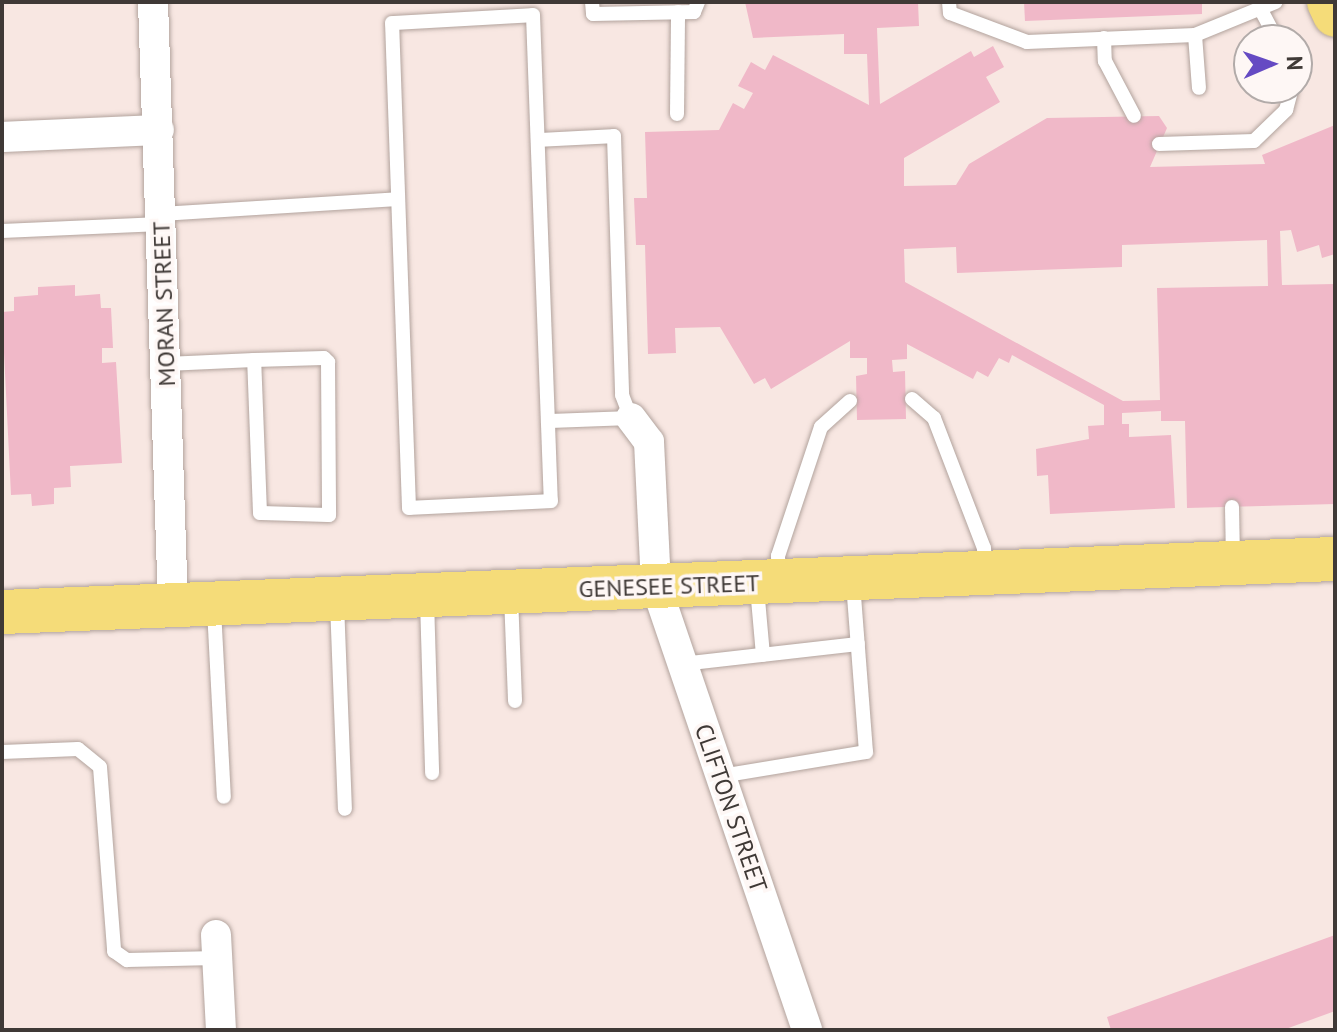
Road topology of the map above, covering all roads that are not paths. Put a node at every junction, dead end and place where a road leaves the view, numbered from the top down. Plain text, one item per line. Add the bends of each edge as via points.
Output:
1 (153, 2) edge
2 (592, 2) edge
3 (698, 2) edge
4 (949, 2) edge
5 (1276, 2) edge
6 (1329, 2) edge
7 (1261, 10) junction
8 (678, 12) junction
9 (1335, 15) edge
10 (1268, 24) edge
11 (1195, 35) junction
12 (1104, 38) junction
13 (1199, 88) dead end
14 (1288, 104) edge
15 (677, 114) dead end
16 (1134, 116) dead end
17 (159, 130) junction
18 (2, 137) edge
19 (538, 140) junction
20 (1159, 144) dead end
21 (398, 199) junction
22 (161, 219) junction
23 (2, 231) edge
24 (254, 360) junction
25 (166, 364) junction
26 (912, 399) dead end
27 (850, 401) dead end
28 (631, 418) junction
29 (550, 421) junction
30 (1232, 507) dead end
31 (1335, 559) edge
32 (1234, 563) junction
33 (985, 573) junction
34 (853, 578) junction
35 (768, 582) junction
36 (656, 586) junction
37 (511, 592) junction
38 (427, 596) junction
39 (336, 599) junction
40 (193, 605) junction
41 (2, 612) edge
42 (858, 644) junction
43 (763, 655) junction
44 (682, 664) junction
45 (515, 701) dead end
46 (2, 752) edge
47 (432, 773) dead end
48 (721, 776) junction
49 (224, 797) dead end
50 (345, 809) dead end
51 (217, 946) joint
52 (221, 1030) edge
53 (807, 1030) edge

1 - 17 street, MORAN STREET
2 - 8 lane via 593,14
3 - 8 lane via 694,12
4 - 12 lane via 950,13 1027,42
5 - 7 lane
6 - 9 main road
7 - 10 lane
7 - 11 lane
8 - 15 lane
11 - 12 lane
11 - 13 lane
12 - 16 lane via 1105,61
14 - 20 lane via 1254,141
17 - 18 street
17 - 22 street, MORAN STREET
19 - 21 lane via 533,15 392,23
19 - 28 lane via 614,136 622,395
19 - 29 lane
21 - 22 lane
21 - 29 lane via 409,508 551,501
22 - 23 lane
22 - 25 street, MORAN STREET
24 - 24 lane via 328,362 329,515 260,513
24 - 25 lane
25 - 40 street, MORAN STREET
26 - 33 lane via 934,418 984,548
27 - 35 lane via 821,427
28 - 29 lane
28 - 36 street, CLIFTON STREET via 649,442
30 - 32 lane
31 - 32 main road, GENESEE STREET
32 - 33 main road, GENESEE STREET
33 - 34 main road, GENESEE STREET
34 - 35 main road, GENESEE STREET
34 - 42 lane
35 - 36 main road, GENESEE STREET
35 - 43 lane
36 - 37 main road, GENESEE STREET
36 - 44 street, CLIFTON STREET
37 - 38 main road, GENESEE STREET
37 - 45 lane
38 - 39 main road, GENESEE STREET
38 - 47 lane
39 - 40 main road, GENESEE STREET
39 - 50 lane
40 - 41 main road, GENESEE STREET
40 - 49 lane
42 - 43 lane
42 - 48 lane via 866,752
43 - 44 lane
44 - 48 street, CLIFTON STREET
46 - 51 lane via 78,749 96,759 114,951 127,960
48 - 53 street, CLIFTON STREET
51 - 52 street

